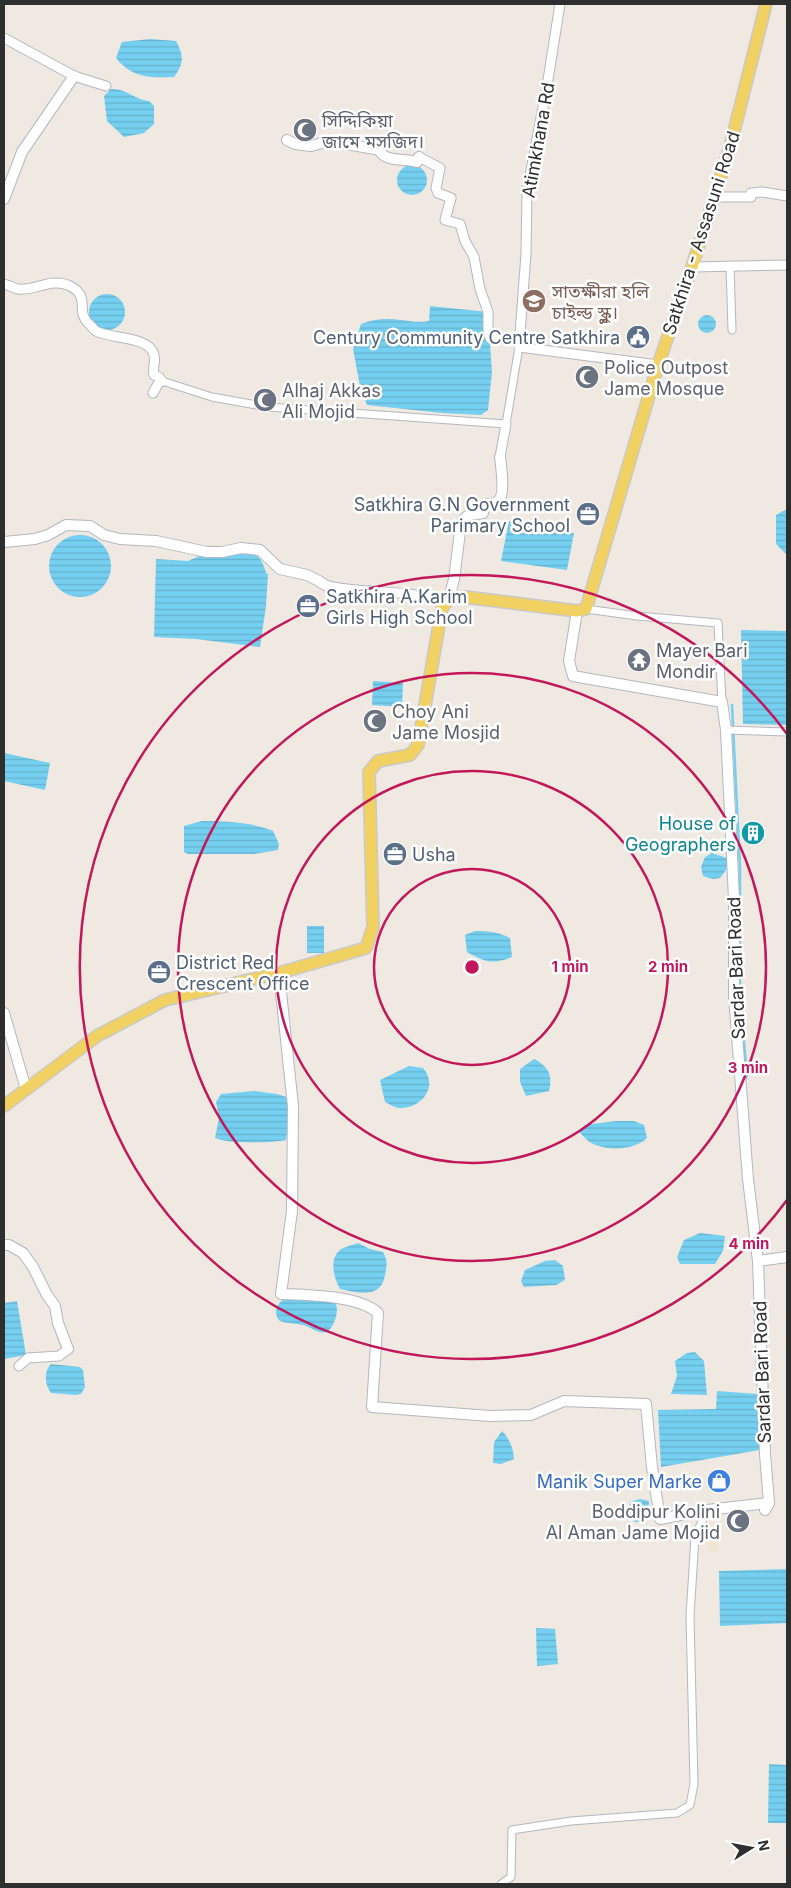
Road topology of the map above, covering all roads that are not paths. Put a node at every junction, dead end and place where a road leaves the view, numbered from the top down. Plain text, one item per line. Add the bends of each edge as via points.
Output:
1 (560, 4) edge
2 (766, 4) edge
3 (4, 38) edge
4 (74, 76) junction
5 (106, 86) dead end
6 (286, 140) dead end
7 (419, 157) joint
8 (787, 196) edge
9 (714, 197) junction
10 (4, 199) edge
11 (730, 265) junction
12 (787, 265) edge
13 (692, 267) junction
14 (4, 284) edge
15 (732, 330) dead end
16 (519, 343) junction
17 (658, 365) junction
18 (162, 381) junction
19 (153, 393) dead end
20 (506, 424) junction
21 (500, 457) joint
22 (4, 542) edge
23 (324, 585) joint
24 (448, 601) junction
25 (582, 610) junction
26 (722, 702) junction
27 (726, 730) junction
28 (787, 732) edge
29 (279, 972) junction
30 (4, 1013) edge
31 (26, 1089) junction
32 (4, 1106) edge
33 (4, 1244) edge
34 (787, 1256) edge
35 (758, 1261) junction
36 (68, 1349) joint
37 (19, 1366) dead end
38 (707, 1510) junction
39 (501, 1884) edge

1 - 16 street, Atimkhana Rd via 527,191
2 - 9 main road, Satkhira - Assasuni Road
3 - 4 street
4 - 5 street
4 - 10 main road via 22,152
6 - 7 main road via 311,146 329,141 375,149 396,160 417,162
7 - 16 street via 440,168 436,188 438,193 451,198 445,220 460,224 474,257 488,312 490,338
8 - 9 street via 762,192 751,193 751,197
9 - 13 main road, Satkhira - Assasuni Road
11 - 12 street
11 - 13 street
11 - 15 street
13 - 17 main road, Satkhira - Assasuni Road
14 - 18 street via 19,289 48,283 67,284 79,293 84,318 95,331 150,347 154,356 154,375
16 - 17 street
16 - 20 street
17 - 25 main road, Satkhira - Assasuni Road
18 - 19 street
18 - 20 street via 212,397 268,407
20 - 21 street
21 - 24 main road via 503,474 500,499 484,505 483,513 472,514 461,524
22 - 23 main road via 34,539 66,525 90,526 104,535 120,539 156,541 207,552 241,548 260,550 280,569 307,575
23 - 24 street via 350,591
24 - 25 main road via 465,597
24 - 29 main road via 442,608 418,746 410,755 378,761 370,772 373,927 366,948
25 - 26 street via 718,623
25 - 26 main road via 569,661 573,676
26 - 27 main road, Sardar Bari Road
27 - 28 street
27 - 35 main road, Sardar Bari Road via 734,899 734,996 748,1179
29 - 31 main road via 165,1000 97,1036
29 - 38 main road via 293,1106 292,1211 281,1294 331,1296 372,1308 378,1313 372,1407 490,1416 531,1415 564,1401 646,1404 660,1520
30 - 31 main road
31 - 32 main road
33 - 36 main road via 23,1253 33,1267 55,1306
34 - 35 main road
35 - 38 main road, Sardar Bari Road via 767,1507
36 - 37 street via 59,1356 28,1358
38 - 39 street via 695,1537 690,1616 694,1784 690,1805 678,1813 572,1821 512,1830 511,1877

